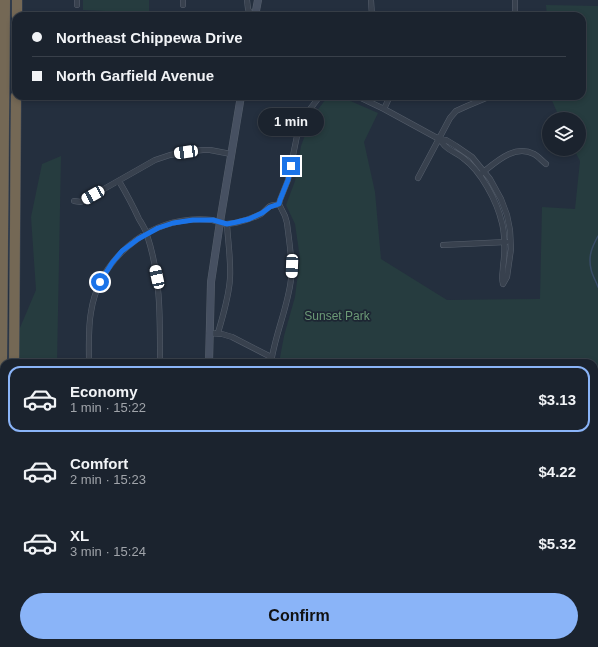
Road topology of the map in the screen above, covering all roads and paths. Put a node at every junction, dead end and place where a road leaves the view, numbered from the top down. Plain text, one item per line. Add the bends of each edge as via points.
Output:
1 (5, 0) edge
2 (17, 0) edge
3 (247, 0) edge
4 (258, 0) edge
5 (371, 0) edge
6 (516, 0) edge
7 (17, 12) edge
8 (250, 12) edge
9 (256, 12) edge
10 (372, 12) edge
11 (515, 12) edge
12 (16, 100) edge
13 (240, 100) edge
14 (317, 100) edge
15 (365, 100) edge
16 (388, 100) edge
17 (481, 100) edge
18 (384, 109) junction
19 (439, 139) junction
20 (231, 154) junction
21 (546, 164) dead end
22 (484, 171) junction
23 (479, 175) junction
24 (418, 178) dead end
25 (119, 181) junction
26 (74, 201) dead end
27 (279, 204) junction
28 (223, 223) junction
29 (147, 234) junction
30 (504, 242) junction
31 (511, 242) junction
32 (443, 245) dead end
33 (209, 333) junction
34 (218, 333) junction
35 (2, 359) edge
36 (14, 359) edge
37 (89, 359) edge
38 (160, 359) edge
39 (209, 359) edge
40 (269, 359) edge
41 (271, 359) edge

1 - 35 highway
2 - 7 highway
3 - 8 street
4 - 9 main road
5 - 10 street
6 - 11 street
12 - 36 highway
13 - 20 main road
14 - 27 street via 298,131 288,180
15 - 18 street
16 - 18 street
17 - 19 street via 456,111
18 - 19 street
19 - 22 street via 446,140 472,157
19 - 23 street via 444,146 471,164
19 - 24 street
20 - 25 street via 194,150 170,155 155,160
20 - 28 main road
21 - 22 street via 534,154 516,151 507,154
22 - 23 street
22 - 31 street via 501,199
23 - 30 street via 498,208 503,224
25 - 26 street via 81,202
25 - 29 street
27 - 28 street via 249,219
27 - 41 street via 287,223 292,266 288,296
28 - 29 street via 201,219 182,221
28 - 33 main road via 211,282
28 - 34 street via 230,279 224,316
29 - 37 street via 122,251 100,282 91,311
29 - 38 street via 158,286
30 - 31 street
30 - 31 street via 501,279 503,284 507,277
30 - 32 street
33 - 34 street
33 - 39 main road
34 - 40 street

